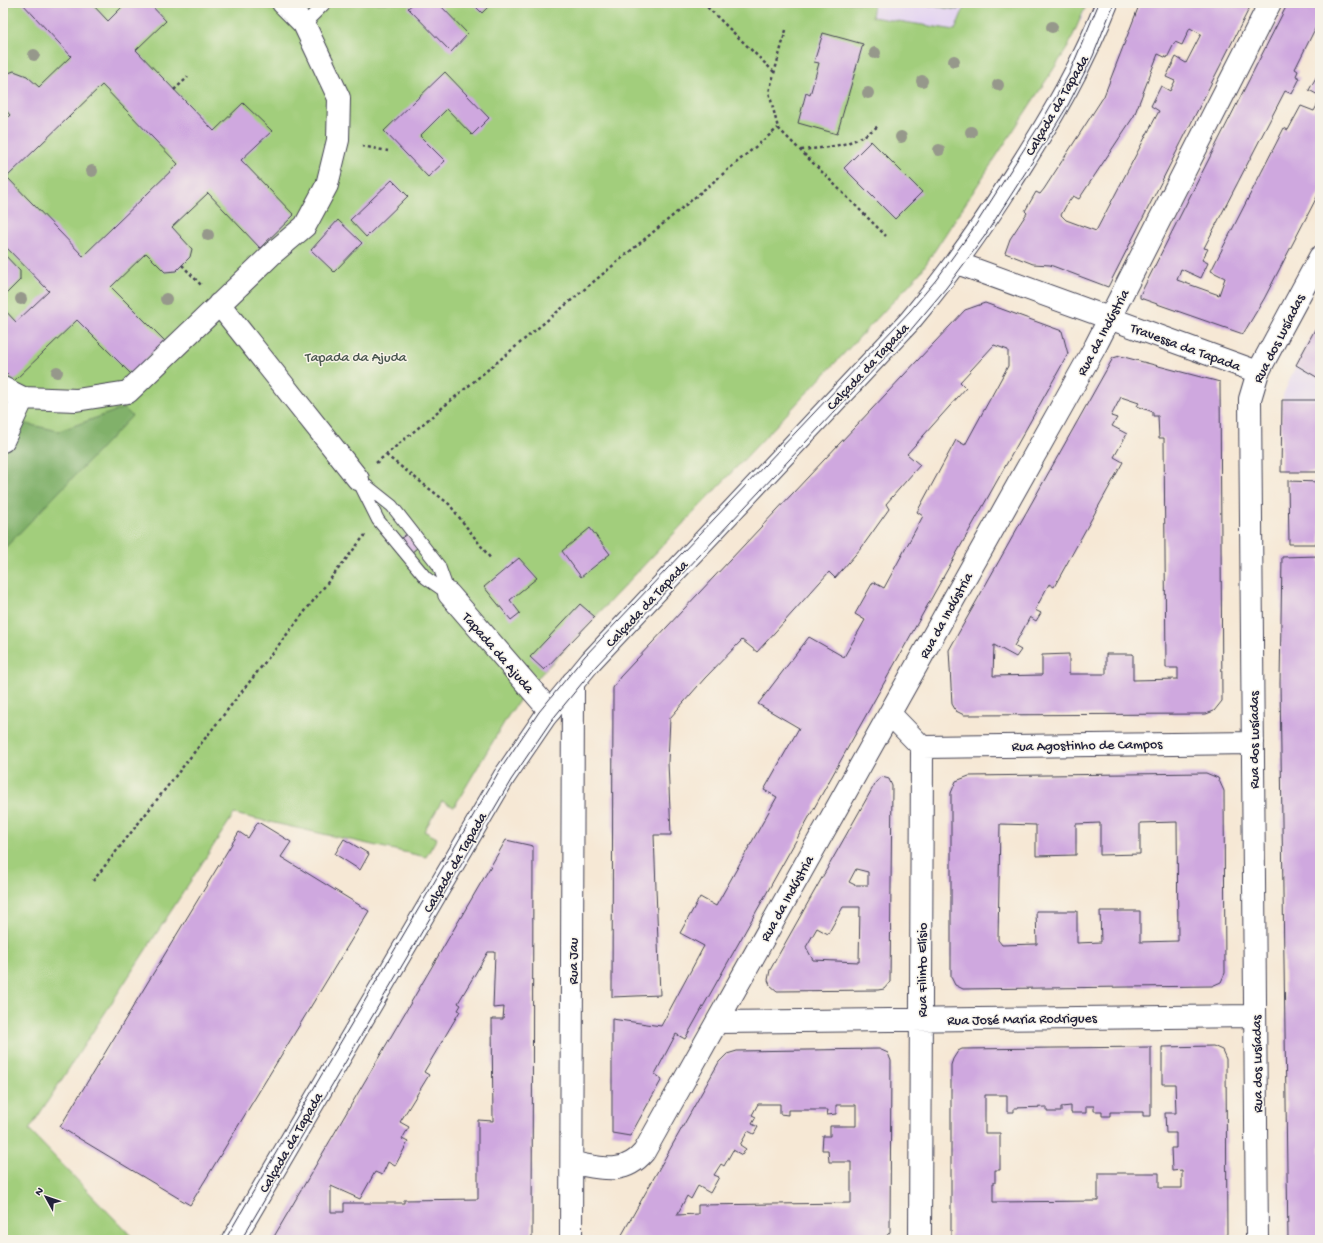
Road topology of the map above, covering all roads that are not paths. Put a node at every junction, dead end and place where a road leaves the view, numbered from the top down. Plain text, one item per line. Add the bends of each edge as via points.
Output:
1 (283, 3) edge
2 (326, 3) edge
3 (1107, 3) edge
4 (1270, 3) edge
5 (304, 24) junction
6 (1320, 257) edge
7 (957, 263) junction
8 (219, 304) junction
9 (1110, 318) junction
10 (1258, 372) junction
11 (3, 388) edge
12 (23, 398) junction
13 (3, 441) edge
14 (358, 479) junction
15 (449, 594) junction
16 (573, 682) junction
17 (550, 711) junction
18 (890, 714) junction
19 (1253, 743) junction
20 (922, 746) junction
21 (1255, 1016) junction
22 (921, 1019) junction
23 (717, 1022) junction
24 (572, 1163) junction
25 (233, 1240) edge
26 (571, 1240) edge
27 (920, 1240) edge
28 (1257, 1240) edge

1 - 5 street
2 - 5 lane
3 - 7 street, Calçada da Tapada via 1062,101 979,233
4 - 9 street, Rua da Indústria
5 - 8 street via 339,98 338,140 326,185 305,226
6 - 10 street, Rua dos Lusíadas
7 - 9 street, Travessa da Tapada
7 - 16 street, Calçada da Tapada via 909,322
8 - 12 street via 128,392 76,400
8 - 14 street
9 - 10 street, Travessa da Tapada
9 - 18 street, Rua da Indústria
10 - 19 street, Rua dos Lusíadas via 1250,399
11 - 12 street
12 - 13 street
14 - 15 lane via 378,520 426,578
14 - 15 lane via 392,506 439,566
15 - 17 street, Tapada da Ajuda
16 - 17 street, Calçada da Tapada
16 - 24 street, Rua Jau
17 - 25 street, Calçada da Tapada via 504,777
18 - 20 street
18 - 23 street, Rua da Indústria
19 - 20 street, Rua Agostinho de Campos
19 - 21 street, Rua dos Lusíadas
20 - 22 street, Rua Filinto Elísio
21 - 22 street, Rua José Maria Rodrigues
21 - 28 street, Rua dos Lusíadas
22 - 23 street, Rua José Maria Rodrigues
22 - 27 street, Rua Filinto Elísio
23 - 24 street, Rua da Indústria via 638,1159 623,1168 614,1169
24 - 26 street, Rua Jau

